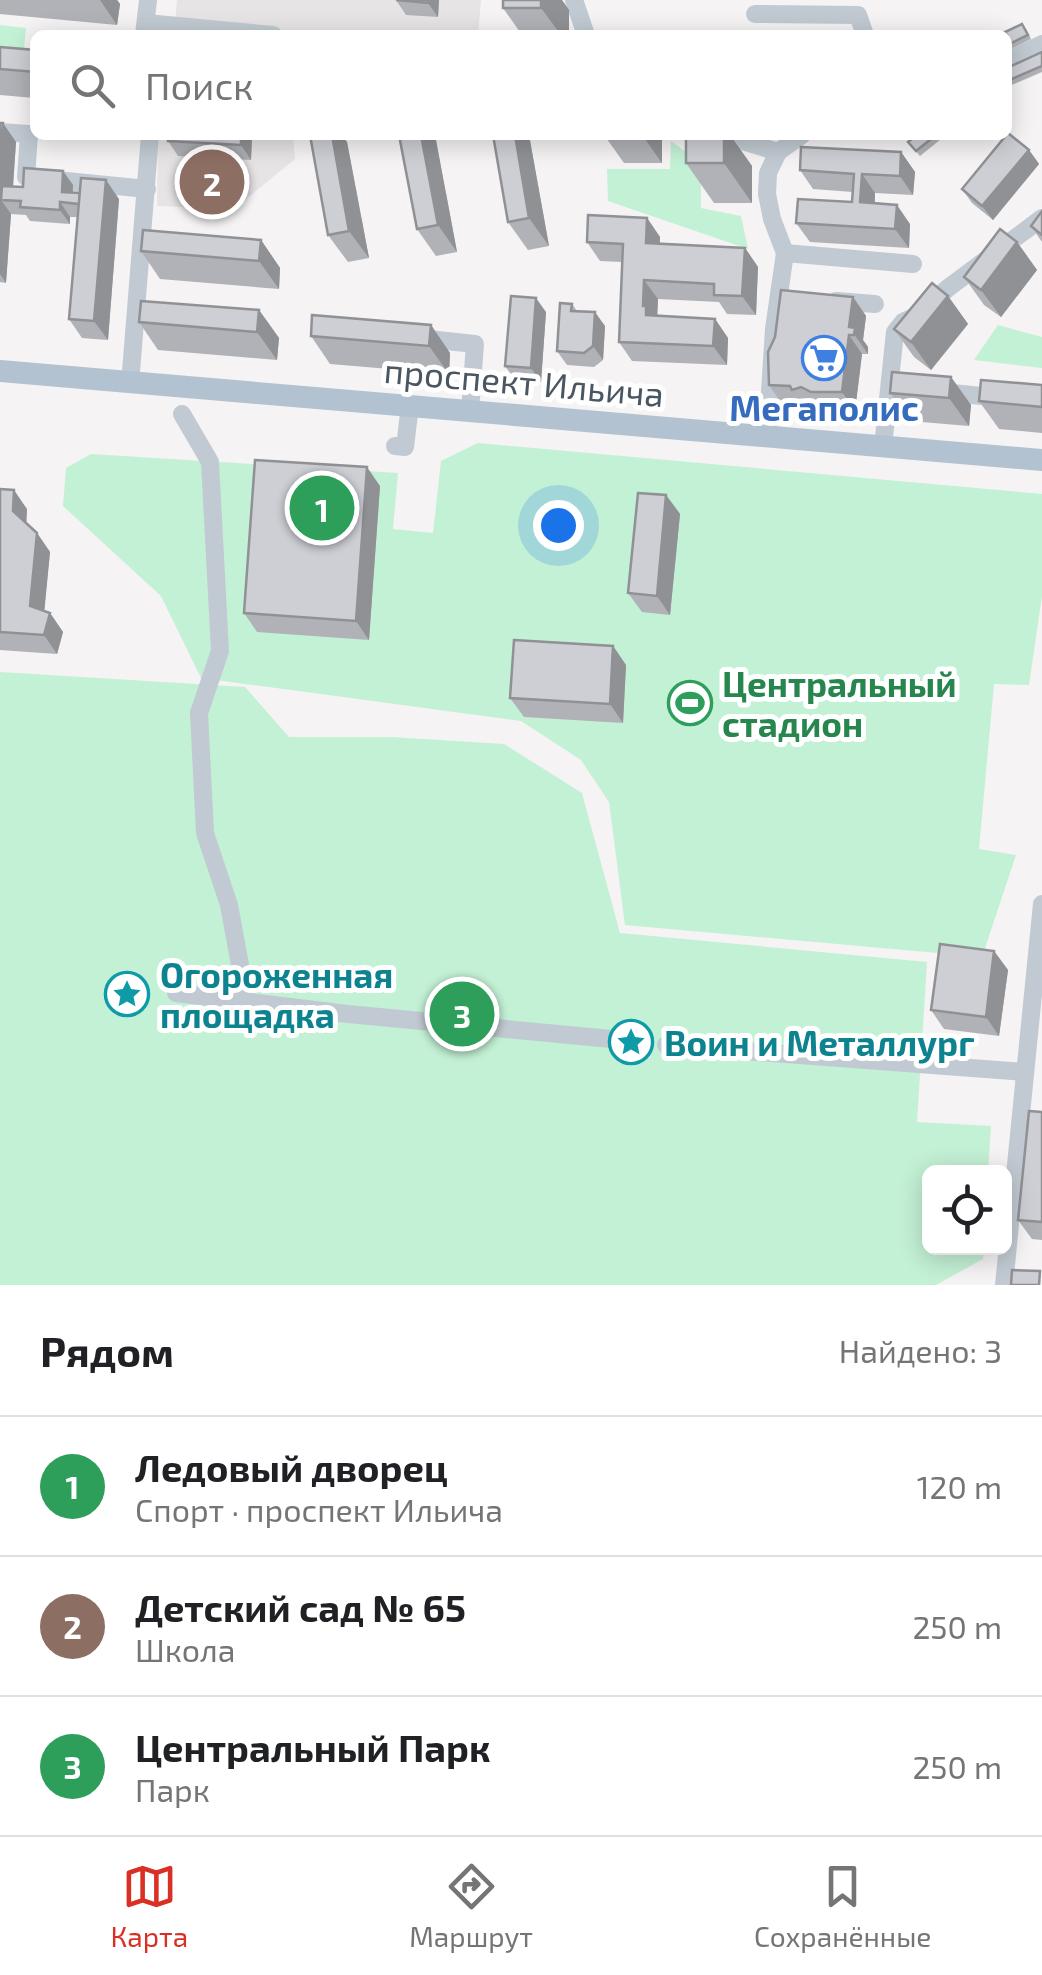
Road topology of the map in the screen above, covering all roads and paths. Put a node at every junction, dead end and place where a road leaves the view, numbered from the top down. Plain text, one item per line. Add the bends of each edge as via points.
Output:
1 (148, 0) edge
2 (574, 0) edge
3 (755, 14) dead end
4 (145, 29) edge
5 (584, 30) edge
6 (863, 30) edge
7 (1042, 44) edge
8 (1012, 58) edge
9 (0, 132) edge
10 (150, 140) edge
11 (739, 140) edge
12 (795, 140) edge
13 (778, 152) junction
14 (147, 189) junction
15 (1042, 218) edge
16 (786, 253) junction
17 (913, 264) dead end
18 (797, 298) junction
19 (875, 304) dead end
20 (428, 340) edge
21 (0, 371) edge
22 (130, 384) junction
23 (887, 386) junction
24 (1042, 402) edge
25 (410, 405) junction
26 (470, 411) junction
27 (182, 414) dead end
28 (767, 438) junction
29 (395, 446) dead end
30 (882, 446) junction
31 (1042, 460) edge
32 (1042, 904) edge
33 (176, 993) dead end
34 (248, 1003) junction
35 (611, 1039) dead end
36 (666, 1045) dead end
37 (1031, 1079) edge
38 (1004, 1285) edge

1 - 4 street
2 - 5 street
3 - 6 street via 858,15
7 - 8 street
9 - 14 street via 29,134 26,177
10 - 14 street
11 - 13 street
12 - 13 street
13 - 16 street via 767,194
14 - 22 street
15 - 23 street via 902,322
16 - 17 street
16 - 18 street
18 - 19 street
18 - 28 street via 774,329
20 - 26 street via 475,344
21 - 22 main road, проспект Ильича
22 - 25 main road, проспект Ильича
23 - 24 street
23 - 30 street
25 - 26 main road, проспект Ильича
25 - 29 street via 406,447
26 - 28 main road, проспект Ильича
27 - 34 street via 210,462 220,651 200,713 205,833
28 - 30 main road, проспект Ильича
30 - 31 main road, проспект Ильича
32 - 37 street
33 - 34 street
34 - 35 street
36 - 37 street
37 - 38 street

